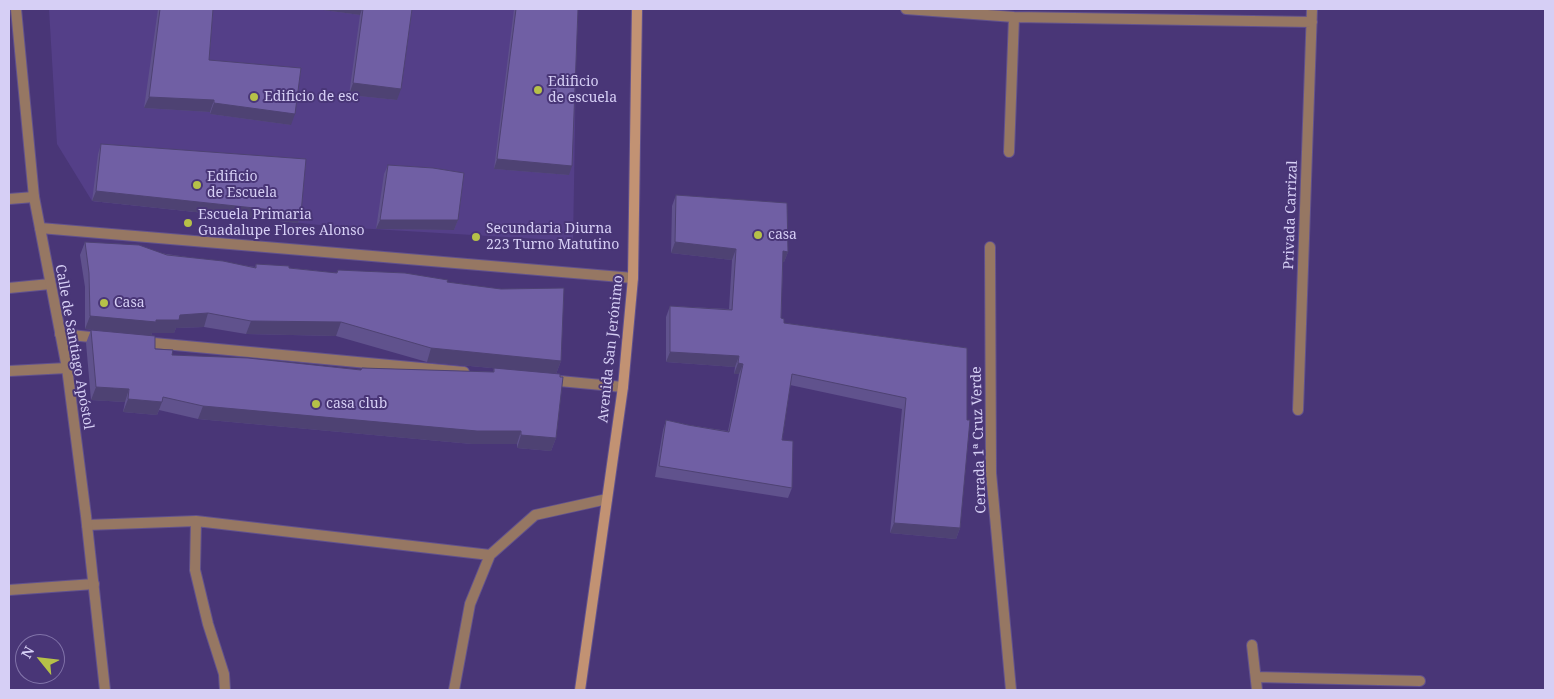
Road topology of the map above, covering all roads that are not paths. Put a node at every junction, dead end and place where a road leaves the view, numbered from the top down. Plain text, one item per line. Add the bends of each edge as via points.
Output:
1 (16, 9) edge
2 (637, 9) edge
3 (906, 9) edge
4 (1312, 9) edge
5 (1014, 17) junction
6 (1312, 22) junction
7 (1009, 152) dead end
8 (34, 197) junction
9 (9, 199) edge
10 (40, 228) junction
11 (990, 247) dead end
12 (633, 278) junction
13 (50, 284) junction
14 (9, 288) edge
15 (60, 334) junction
16 (108, 339) edge
17 (128, 341) edge
18 (67, 368) junction
19 (9, 371) edge
20 (476, 373) edge
21 (535, 378) edge
22 (623, 386) junction
23 (1298, 410) dead end
24 (607, 499) junction
25 (196, 521) junction
26 (87, 525) junction
27 (490, 555) junction
28 (94, 584) junction
29 (9, 590) edge
30 (1252, 645) dead end
31 (1256, 677) junction
32 (1420, 681) dead end
33 (105, 690) edge
34 (225, 690) edge
35 (454, 690) edge
36 (580, 690) edge
37 (1011, 690) edge
38 (1257, 690) edge

1 - 8 street, Calle de Santiago Apóstol
2 - 12 main road, Avenida San Jerónimo
3 - 5 street
4 - 6 street, Privada Carrizal
5 - 6 street
5 - 7 street
6 - 23 street, Privada Carrizal
8 - 9 street
8 - 10 street, Calle de Santiago Apóstol
10 - 12 street
10 - 13 street, Calle de Santiago Apóstol
11 - 37 street, Cerrada 1ª Cruz Verde via 991,473
12 - 22 main road, Avenida San Jerónimo
13 - 14 street
13 - 15 street, Calle de Santiago Apóstol
15 - 16 street
15 - 18 street, Calle de Santiago Apóstol
17 - 20 street
18 - 19 street
18 - 26 street, Calle de Santiago Apóstol
21 - 22 street
22 - 24 main road, Avenida San Jerónimo
24 - 27 street via 535,515
24 - 36 main road, Avenida San Jerónimo
25 - 26 street
25 - 27 street
25 - 34 street via 195,570 224,674
26 - 28 street, Calle de Santiago Apóstol
27 - 35 street via 470,604
28 - 29 street
28 - 33 street, Calle de Santiago Apóstol
30 - 31 street
31 - 32 street
31 - 38 street

